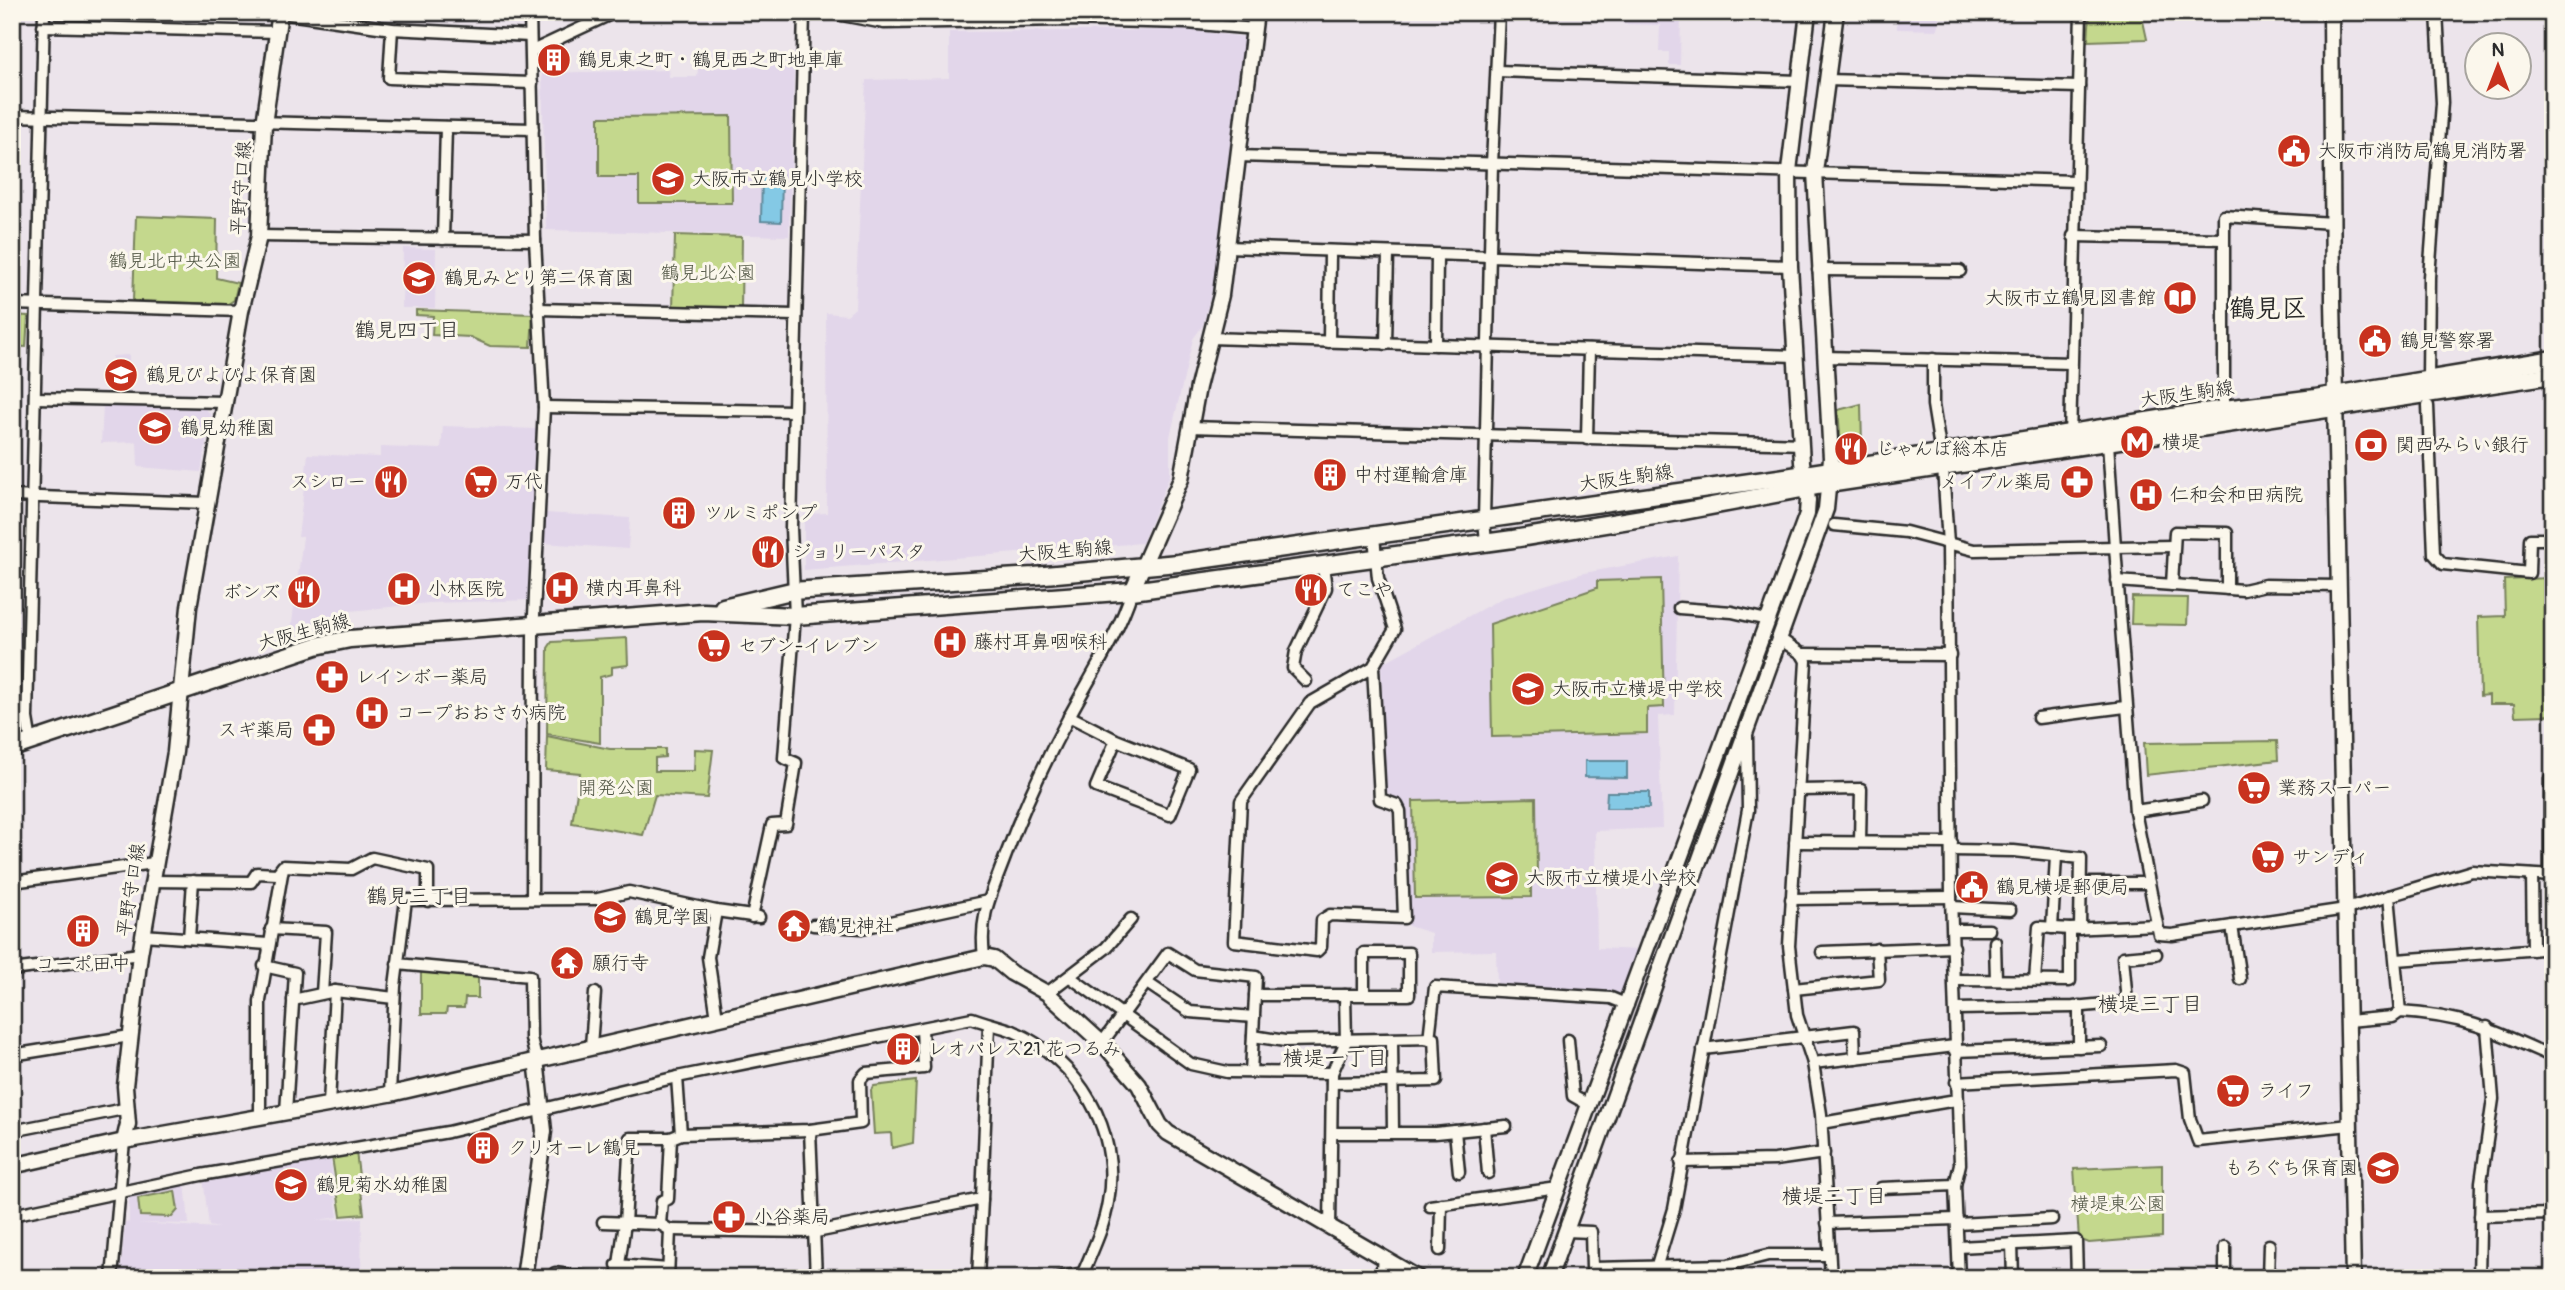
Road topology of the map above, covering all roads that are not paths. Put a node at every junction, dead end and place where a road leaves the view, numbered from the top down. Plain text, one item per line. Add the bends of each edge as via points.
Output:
1 (44, 12) edge
2 (530, 12) edge
3 (630, 12) edge
4 (804, 12) edge
5 (826, 12) edge
6 (1256, 12) edge
7 (1499, 12) edge
8 (1808, 12) edge
9 (1836, 12) edge
10 (2081, 12) edge
11 (2331, 12) edge
12 (2437, 12) edge
13 (281, 13) edge
14 (1067, 16) edge
15 (43, 26) junction
16 (391, 29) junction
17 (1255, 29) junction
18 (278, 32) junction
19 (530, 36) junction
20 (532, 51) junction
21 (1497, 71) junction
22 (1827, 80) junction
23 (1798, 81) junction
24 (532, 83) junction
25 (2079, 87) junction
26 (12, 116) edge
27 (43, 117) junction
28 (264, 124) junction
29 (446, 127) junction
30 (533, 129) junction
31 (1238, 156) junction
32 (1492, 164) junction
33 (1789, 171) junction
34 (1815, 172) junction
35 (2076, 181) junction
36 (2332, 223) junction
37 (259, 236) junction
38 (2073, 236) junction
39 (443, 239) junction
40 (2223, 239) junction
41 (535, 240) junction
42 (1226, 247) junction
43 (1330, 252) junction
44 (1388, 254) junction
45 (1437, 256) junction
46 (1490, 258) junction
47 (1790, 266) junction
48 (1818, 270) junction
49 (1960, 271) dead end
50 (12, 304) edge
51 (38, 304) junction
52 (538, 309) junction
53 (241, 311) junction
54 (794, 315) junction
55 (1210, 338) junction
56 (1329, 342) junction
57 (1386, 344) junction
58 (1436, 345) junction
59 (1489, 347) junction
60 (1588, 350) junction
61 (1796, 356) junction
62 (1824, 357) junction
63 (1933, 359) junction
64 (2553, 359) edge
65 (2071, 363) junction
66 (2553, 376) edge
67 (2428, 378) junction
68 (35, 398) junction
69 (2336, 401) junction
70 (225, 402) junction
71 (2428, 406) dead end
72 (544, 407) junction
73 (2224, 409) junction
74 (793, 411) junction
75 (1189, 427) junction
76 (1488, 436) junction
77 (1587, 439) junction
78 (2070, 441) junction
79 (2108, 443) junction
80 (1802, 444) junction
81 (1942, 460) junction
82 (1830, 476) junction
83 (1805, 481) junction
84 (12, 496) edge
85 (31, 497) junction
86 (207, 503) junction
87 (1484, 520) junction
88 (1834, 525) dead end
89 (1374, 536) junction
90 (2553, 539) edge
91 (1486, 542) junction
92 (1948, 544) junction
93 (2173, 546) junction
94 (2115, 547) junction
95 (1376, 559) junction
96 (1144, 566) junction
97 (1322, 566) junction
98 (2117, 581) junction
99 (2172, 585) junction
100 (2340, 586) junction
101 (2227, 589) junction
102 (791, 591) junction
103 (1132, 591) junction
104 (1679, 608) dead end
105 (703, 612) junction
106 (1789, 612) junction
107 (1770, 613) junction
108 (794, 616) junction
109 (534, 624) junction
110 (1780, 639) junction
111 (1802, 654) junction
112 (1950, 655) junction
113 (1373, 667) junction
114 (1306, 681) dead end
115 (183, 691) junction
116 (2125, 707) junction
117 (1069, 716) junction
118 (2038, 718) dead end
119 (1746, 732) junction
120 (1116, 740) junction
121 (31, 742) junction
122 (12, 748) edge
123 (2553, 779) edge
124 (1798, 790) junction
125 (2202, 800) dead end
126 (2136, 811) junction
127 (1795, 842) junction
128 (1860, 842) junction
129 (1952, 847) junction
130 (2056, 856) junction
131 (154, 863) junction
132 (283, 866) junction
133 (2532, 876) junction
134 (2551, 876) edge
135 (151, 881) junction
136 (193, 881) junction
137 (12, 883) edge
138 (2080, 883) junction
139 (2149, 883) junction
140 (2389, 895) junction
141 (532, 898) junction
142 (1791, 899) junction
143 (428, 901) junction
144 (988, 901) junction
145 (1951, 902) junction
146 (2346, 909) junction
147 (2010, 910) dead end
148 (716, 911) junction
149 (1131, 919) dead end
150 (813, 925) dead end
151 (2157, 925) junction
152 (2232, 926) junction
153 (2052, 928) junction
154 (271, 929) junction
155 (2075, 929) junction
156 (1953, 930) junction
157 (1989, 930) dead end
158 (143, 935) junction
159 (189, 938) junction
160 (1995, 942) dead end
161 (268, 944) junction
162 (1954, 947) junction
163 (2553, 948) edge
164 (1877, 949) junction
165 (2533, 950) junction
166 (1822, 952) dead end
167 (140, 954) junction
168 (2156, 954) dead end
169 (984, 957) junction
170 (2397, 960) junction
171 (397, 964) junction
172 (264, 966) junction
173 (12, 970) edge
174 (1070, 977) junction
175 (2240, 979) dead end
176 (1955, 980) junction
177 (1996, 981) junction
178 (2035, 981) junction
179 (1636, 982) junction
180 (1147, 983) junction
181 (1653, 989) junction
182 (1794, 989) junction
183 (335, 991) junction
184 (322, 993) junction
185 (595, 993) dead end
186 (1047, 993) junction
187 (1255, 995) junction
188 (1345, 995) junction
189 (1364, 995) junction
190 (394, 998) junction
191 (293, 1000) junction
192 (1628, 1005) junction
193 (2080, 1006) junction
194 (1956, 1009) junction
195 (2400, 1012) junction
196 (1124, 1016) junction
197 (1254, 1017) junction
198 (717, 1018) junction
199 (2348, 1021) junction
200 (989, 1025) junction
201 (2487, 1027) junction
202 (922, 1029) junction
203 (130, 1036) junction
204 (1253, 1036) junction
205 (1804, 1037) junction
206 (1429, 1038) junction
207 (1392, 1040) junction
208 (1568, 1040) dead end
209 (1346, 1041) junction
210 (1102, 1043) junction
211 (591, 1046) junction
212 (2101, 1046) dead end
213 (2079, 1047) junction
214 (1703, 1049) junction
215 (1955, 1049) junction
216 (12, 1055) edge
217 (1854, 1058) junction
218 (2553, 1058) edge
219 (536, 1059) junction
220 (1813, 1063) junction
221 (1251, 1072) junction
222 (677, 1077) junction
223 (1332, 1078) junction
224 (1394, 1082) junction
225 (1956, 1082) junction
226 (390, 1093) junction
227 (1956, 1100) junction
228 (329, 1104) junction
229 (1589, 1105) junction
230 (543, 1108) junction
231 (124, 1109) junction
232 (286, 1112) junction
233 (260, 1117) junction
234 (1822, 1124) junction
235 (2350, 1125) junction
236 (1506, 1126) dead end
237 (1484, 1128) junction
238 (810, 1130) junction
239 (1455, 1130) junction
240 (12, 1131) edge
241 (1394, 1132) junction
242 (1332, 1133) junction
243 (676, 1136) junction
244 (124, 1141) junction
245 (1824, 1153) junction
246 (1681, 1162) junction
247 (12, 1166) edge
248 (1459, 1172) dead end
249 (1488, 1173) dead end
250 (1955, 1185) junction
251 (1558, 1188) junction
252 (1881, 1188) dead end
253 (120, 1193) junction
254 (982, 1199) junction
255 (2553, 1214) edge
256 (12, 1216) edge
257 (2480, 1216) junction
258 (2052, 1219) dead end
259 (1957, 1221) junction
260 (603, 1222) dead end
261 (625, 1223) junction
262 (1827, 1223) junction
263 (660, 1224) junction
264 (1330, 1229) junction
265 (670, 1230) junction
266 (1566, 1231) junction
267 (816, 1232) junction
268 (2012, 1244) junction
269 (2269, 1245) dead end
270 (2225, 1247) dead end
271 (1958, 1248) junction
272 (1440, 1250) dead end
273 (1828, 1255) junction
274 (1383, 1258) junction
275 (617, 1265) junction
276 (1655, 1266) junction
277 (555, 1273) dead end
278 (668, 1273) edge
279 (1082, 1275) edge
280 (112, 1278) edge
281 (524, 1278) edge
282 (590, 1278) edge
283 (617, 1278) edge
284 (816, 1278) edge
285 (978, 1278) edge
286 (1057, 1278) edge
287 (1381, 1278) edge
288 (1418, 1278) edge
289 (1525, 1278) edge
290 (1549, 1278) edge
291 (1653, 1278) edge
292 (1831, 1278) edge
293 (1959, 1278) edge
294 (2013, 1278) edge
295 (2077, 1278) edge
296 (2225, 1278) edge
297 (2267, 1278) edge
298 (2353, 1278) edge
299 (2479, 1278) edge

1 - 15 street
2 - 19 street
3 - 20 street via 613,13
4 - 54 street
5 - 14 street via 884,23
6 - 17 street
7 - 21 street
8 - 23 street
9 - 22 street
10 - 25 street
11 - 36 street
12 - 67 street via 2442,103
13 - 16 street
13 - 18 street, 平野守口線
14 - 17 street
15 - 18 street
15 - 27 street
16 - 19 street
16 - 24 street via 389,78
17 - 31 street
18 - 28 street, 平野守口線
19 - 20 street
20 - 24 street
21 - 23 street
21 - 32 street
22 - 25 street
22 - 34 street
23 - 33 street
24 - 30 street
25 - 35 street
26 - 27 street
27 - 28 street
27 - 51 street
28 - 29 street
28 - 37 street, 平野守口線
29 - 30 street
29 - 39 street
30 - 41 street
31 - 32 street
31 - 42 street
32 - 33 street
32 - 46 street
33 - 34 street
33 - 47 street
34 - 35 street
34 - 48 street
35 - 38 street
36 - 40 street via 2224,216
36 - 69 street
37 - 39 street
37 - 53 street, 平野守口線
38 - 40 street
38 - 65 street
39 - 41 street
40 - 73 street
41 - 52 street
42 - 43 street
42 - 55 street
43 - 44 street
43 - 56 street
44 - 45 street
44 - 57 street
45 - 46 street
45 - 58 street
46 - 47 street
46 - 59 street
47 - 61 street
48 - 49 street
48 - 62 street
50 - 51 street
51 - 53 street
51 - 68 street
52 - 54 street
52 - 72 street
53 - 70 street, 平野守口線
54 - 74 street
55 - 56 street
55 - 75 street
56 - 57 street
57 - 58 street
58 - 59 street
59 - 60 street
59 - 76 street
60 - 61 street
60 - 77 street
61 - 80 street
62 - 63 street
62 - 82 street
63 - 65 street
63 - 81 street via 1933,405
64 - 67 main road, 大阪生駒線
65 - 78 street
66 - 69 main road, 大阪生駒線
67 - 69 main road, 大阪生駒線
68 - 70 street
68 - 85 street
69 - 73 main road, 大阪生駒線
69 - 79 main road, 大阪生駒線
69 - 100 street
70 - 86 street, 平野守口線
71 - 90 street via 2434,554 2443,564 2529,573 2530,539
72 - 74 street
72 - 109 street
73 - 78 main road, 大阪生駒線
74 - 102 street
75 - 76 street
75 - 96 street via 1181,479
76 - 77 street
76 - 87 street
77 - 80 street
78 - 79 main road, 大阪生駒線
78 - 81 main road, 大阪生駒線
79 - 94 street
80 - 83 street
81 - 82 main road, 大阪生駒線
81 - 92 street
82 - 83 main road, 大阪生駒線
82 - 106 street via 1826,509
83 - 87 main road, 大阪生駒線
83 - 91 main road, 大阪生駒線
83 - 107 street via 1807,514
84 - 85 street
85 - 86 street
85 - 121 street via 27,719
86 - 115 street, 平野守口線 via 187,626
87 - 89 main road, 大阪生駒線
87 - 91 street
88 - 92 street via 1906,533
89 - 95 street
89 - 96 main road, 大阪生駒線
91 - 95 main road, 大阪生駒線
92 - 94 street via 1974,550
92 - 112 street
93 - 94 street
93 - 99 street
93 - 101 street via 2175,532 2227,533
94 - 98 street
95 - 97 main road, 大阪生駒線
95 - 113 street via 1395,629
96 - 102 main road, 大阪生駒線
96 - 103 street
97 - 103 main road, 大阪生駒線
97 - 114 street via 1326,588 1296,651 1293,668
98 - 99 street
98 - 116 street
99 - 101 street
100 - 101 street
100 - 146 street
102 - 105 main road, 大阪生駒線
102 - 108 street
103 - 108 main road, 大阪生駒線
103 - 117 street via 1124,616
104 - 107 street
105 - 108 main road, 大阪生駒線
105 - 109 main road, 大阪生駒線
106 - 107 street
106 - 110 street
107 - 179 street
108 - 148 street via 784,758 796,763 786,824 772,825 756,917
109 - 115 main road, 大阪生駒線 via 351,639 316,646
109 - 141 street
110 - 111 street
110 - 119 street
111 - 112 street
111 - 124 street via 1806,661
112 - 129 street
113 - 113 street via 1380,799 1397,805 1400,811 1404,918 1330,915 1322,919 1317,951 1234,941 1241,801 1310,703
115 - 121 main road, 大阪生駒線
115 - 131 street, 平野守口線
116 - 118 street
116 - 126 street
117 - 120 street
117 - 144 street via 1016,827
119 - 181 street
119 - 214 street via 1748,810
120 - 120 street via 1189,769 1170,815 1096,787
121 - 122 main road, 大阪生駒線
123 - 134 street
124 - 127 street
124 - 128 street via 1861,789
125 - 126 street
126 - 139 street
127 - 128 street
127 - 142 street
128 - 129 street
129 - 130 street
129 - 145 street
130 - 138 street via 2081,858
130 - 153 street
131 - 135 street, 平野守口線
131 - 137 street
132 - 136 street via 277,874 257,873 251,882
132 - 143 street via 351,869 372,858 428,870
132 - 154 street
133 - 134 street
133 - 140 street via 2472,871
133 - 165 street
135 - 136 street
135 - 158 street, 平野守口線
136 - 159 street
138 - 139 street
138 - 155 street
139 - 151 street
140 - 146 street
140 - 170 street
141 - 143 street
141 - 148 street via 598,899 629,892
142 - 145 street
142 - 182 street via 1789,946
143 - 171 street via 406,900
144 - 150 street via 862,928
144 - 169 street via 980,930
145 - 147 street
145 - 156 street
146 - 152 street
146 - 199 street
148 - 198 street via 708,957
149 - 174 street via 1106,948
151 - 152 street via 2160,934 2172,935
151 - 155 street
152 - 175 street
153 - 155 street
153 - 178 street via 2039,927
154 - 161 street
154 - 184 street via 326,932
155 - 178 street via 2070,981
156 - 157 street
156 - 162 street
158 - 159 street
158 - 167 street, 平野守口線
159 - 161 street
160 - 177 street
161 - 172 street
162 - 164 street
162 - 176 street
163 - 165 street
164 - 166 street
164 - 182 street via 1879,980
165 - 170 street
167 - 173 street
167 - 203 street, 平野守口線
168 - 193 street via 2123,957 2127,1002
169 - 186 street
169 - 198 street
170 - 195 street
171 - 190 street
171 - 219 street via 530,976
172 - 191 street via 295,973
172 - 233 street
174 - 186 street
174 - 196 street
176 - 177 street
176 - 194 street
177 - 178 street
179 - 181 street
179 - 192 street
180 - 187 street via 1168,953 1195,970 1256,977
180 - 196 street
180 - 197 street via 1189,1012
181 - 266 street
182 - 205 street
183 - 184 street
183 - 190 street
183 - 228 street
184 - 191 street
185 - 211 street
186 - 210 street
187 - 188 street
187 - 197 street
188 - 189 street
188 - 209 street
189 - 189 street via 1409,995 1409,953 1364,953
190 - 226 street
191 - 232 street
192 - 206 street via 1611,998 1435,987
192 - 229 street
193 - 194 street
193 - 213 street
194 - 215 street
195 - 199 street via 2393,1017
195 - 201 street via 2441,1015
196 - 210 street
196 - 221 street via 1191,1064
197 - 204 street
198 - 211 street
199 - 235 street
200 - 202 street via 972,1018
200 - 254 street
200 - 279 street via 1012,1031 1058,1060 1093,1102 1105,1130 1109,1201
201 - 218 street
201 - 257 street via 2493,1099
202 - 222 street
202 - 238 street via 924,1068 866,1073 860,1080 861,1123
203 - 216 street
203 - 231 street, 平野守口線
204 - 209 street
204 - 221 street
205 - 214 street
205 - 217 street via 1854,1031
205 - 220 street
206 - 207 street
206 - 224 street via 1434,1038 1436,1081
207 - 209 street
207 - 224 street
208 - 229 street via 1573,1096
209 - 223 street
210 - 264 street via 1139,1085 1168,1133
211 - 219 street
212 - 213 street
213 - 215 street
214 - 246 street
215 - 217 street
215 - 225 street
217 - 220 street
219 - 226 street
219 - 230 street
220 - 234 street
221 - 223 street
222 - 230 street
222 - 243 street
223 - 224 street
223 - 242 street
224 - 241 street
225 - 227 street
225 - 235 street via 2176,1070 2185,1073 2190,1119 2198,1141
226 - 228 street
227 - 234 street
227 - 250 street via 1960,1164
228 - 232 street
229 - 251 street
230 - 253 street via 448,1132
230 - 281 street via 543,1151
231 - 240 street
231 - 244 street, 平野守口線 via 128,1124
232 - 233 street
233 - 244 street
234 - 245 street
235 - 298 street
236 - 237 street
237 - 239 street
237 - 249 street
238 - 243 street
238 - 267 street
239 - 241 street
239 - 248 street
241 - 242 street
242 - 264 street
243 - 261 street via 630,1138
243 - 263 street
244 - 247 street
244 - 253 street
245 - 246 street via 1764,1161
245 - 262 street
246 - 276 street via 1666,1242
250 - 252 street
250 - 259 street
251 - 272 street via 1435,1205
251 - 289 street
253 - 256 street
253 - 280 street
254 - 267 street
254 - 285 street
255 - 257 street
257 - 299 street
258 - 259 street
259 - 262 street
259 - 271 street
260 - 261 street
261 - 263 street
261 - 275 street
262 - 273 street
263 - 265 street
264 - 274 street
265 - 267 street
265 - 278 street
266 - 276 street via 1591,1232 1592,1268
266 - 290 street
267 - 284 street
268 - 271 street
268 - 294 street
268 - 295 street via 2076,1241
269 - 297 street
270 - 296 street
271 - 293 street
273 - 276 street via 1768,1255 1728,1265
273 - 292 street
274 - 287 street
274 - 288 street
275 - 278 street
275 - 283 street
276 - 291 street
277 - 282 street
279 - 286 street

